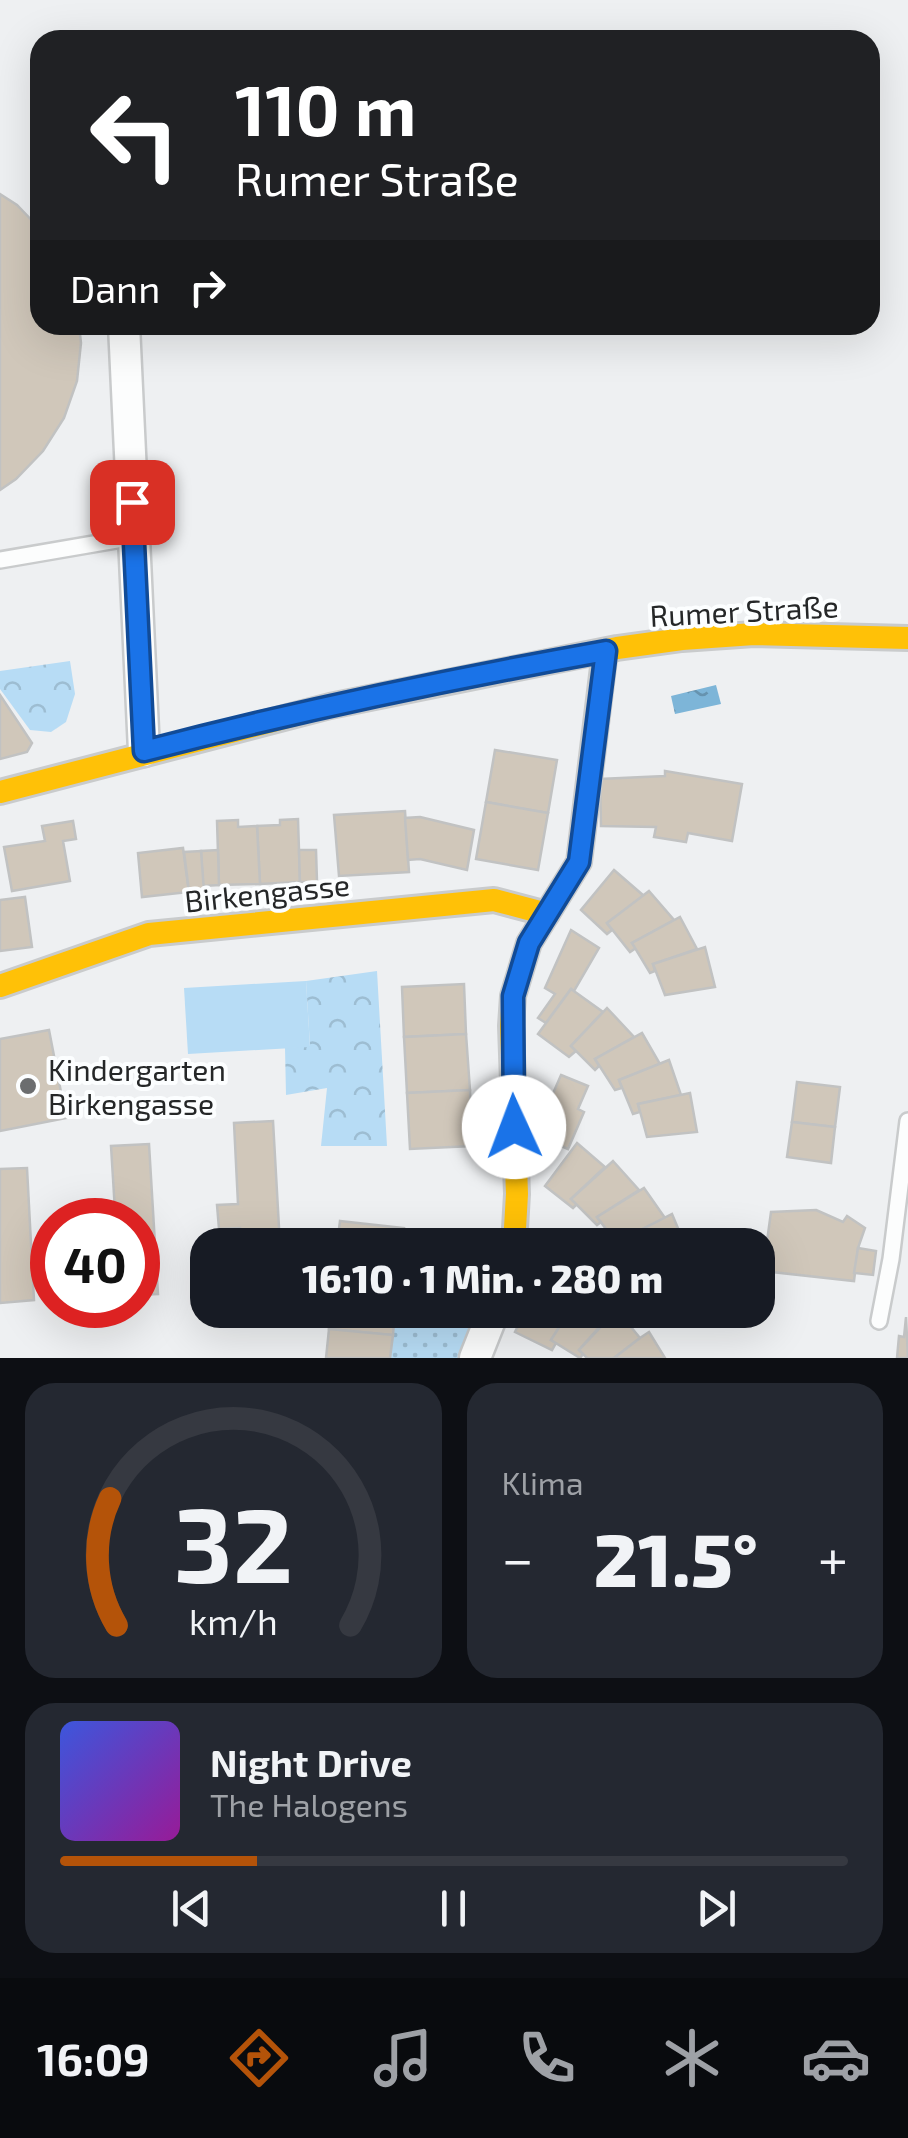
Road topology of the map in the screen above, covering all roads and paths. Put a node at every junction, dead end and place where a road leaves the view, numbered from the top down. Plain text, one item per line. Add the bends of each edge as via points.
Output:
1 (124, 335) edge
2 (134, 537) junction
3 (0, 560) edge
4 (908, 638) edge
5 (606, 651) junction
6 (144, 751) junction
7 (0, 792) edge
8 (546, 914) junction
9 (0, 986) edge
10 (908, 1120) edge
11 (515, 1228) edge
12 (879, 1321) dead end
13 (487, 1328) edge
14 (475, 1358) edge

1 - 2 street
2 - 3 lane
2 - 6 street
4 - 5 street, Rumer Straße via 703,636
5 - 6 street, Rumer Straße
5 - 8 street via 582,848 573,876
6 - 7 street, Rumer Straße
8 - 9 street, Birkengasse via 494,900 149,934
8 - 11 street via 513,996
10 - 12 lane
13 - 14 street

